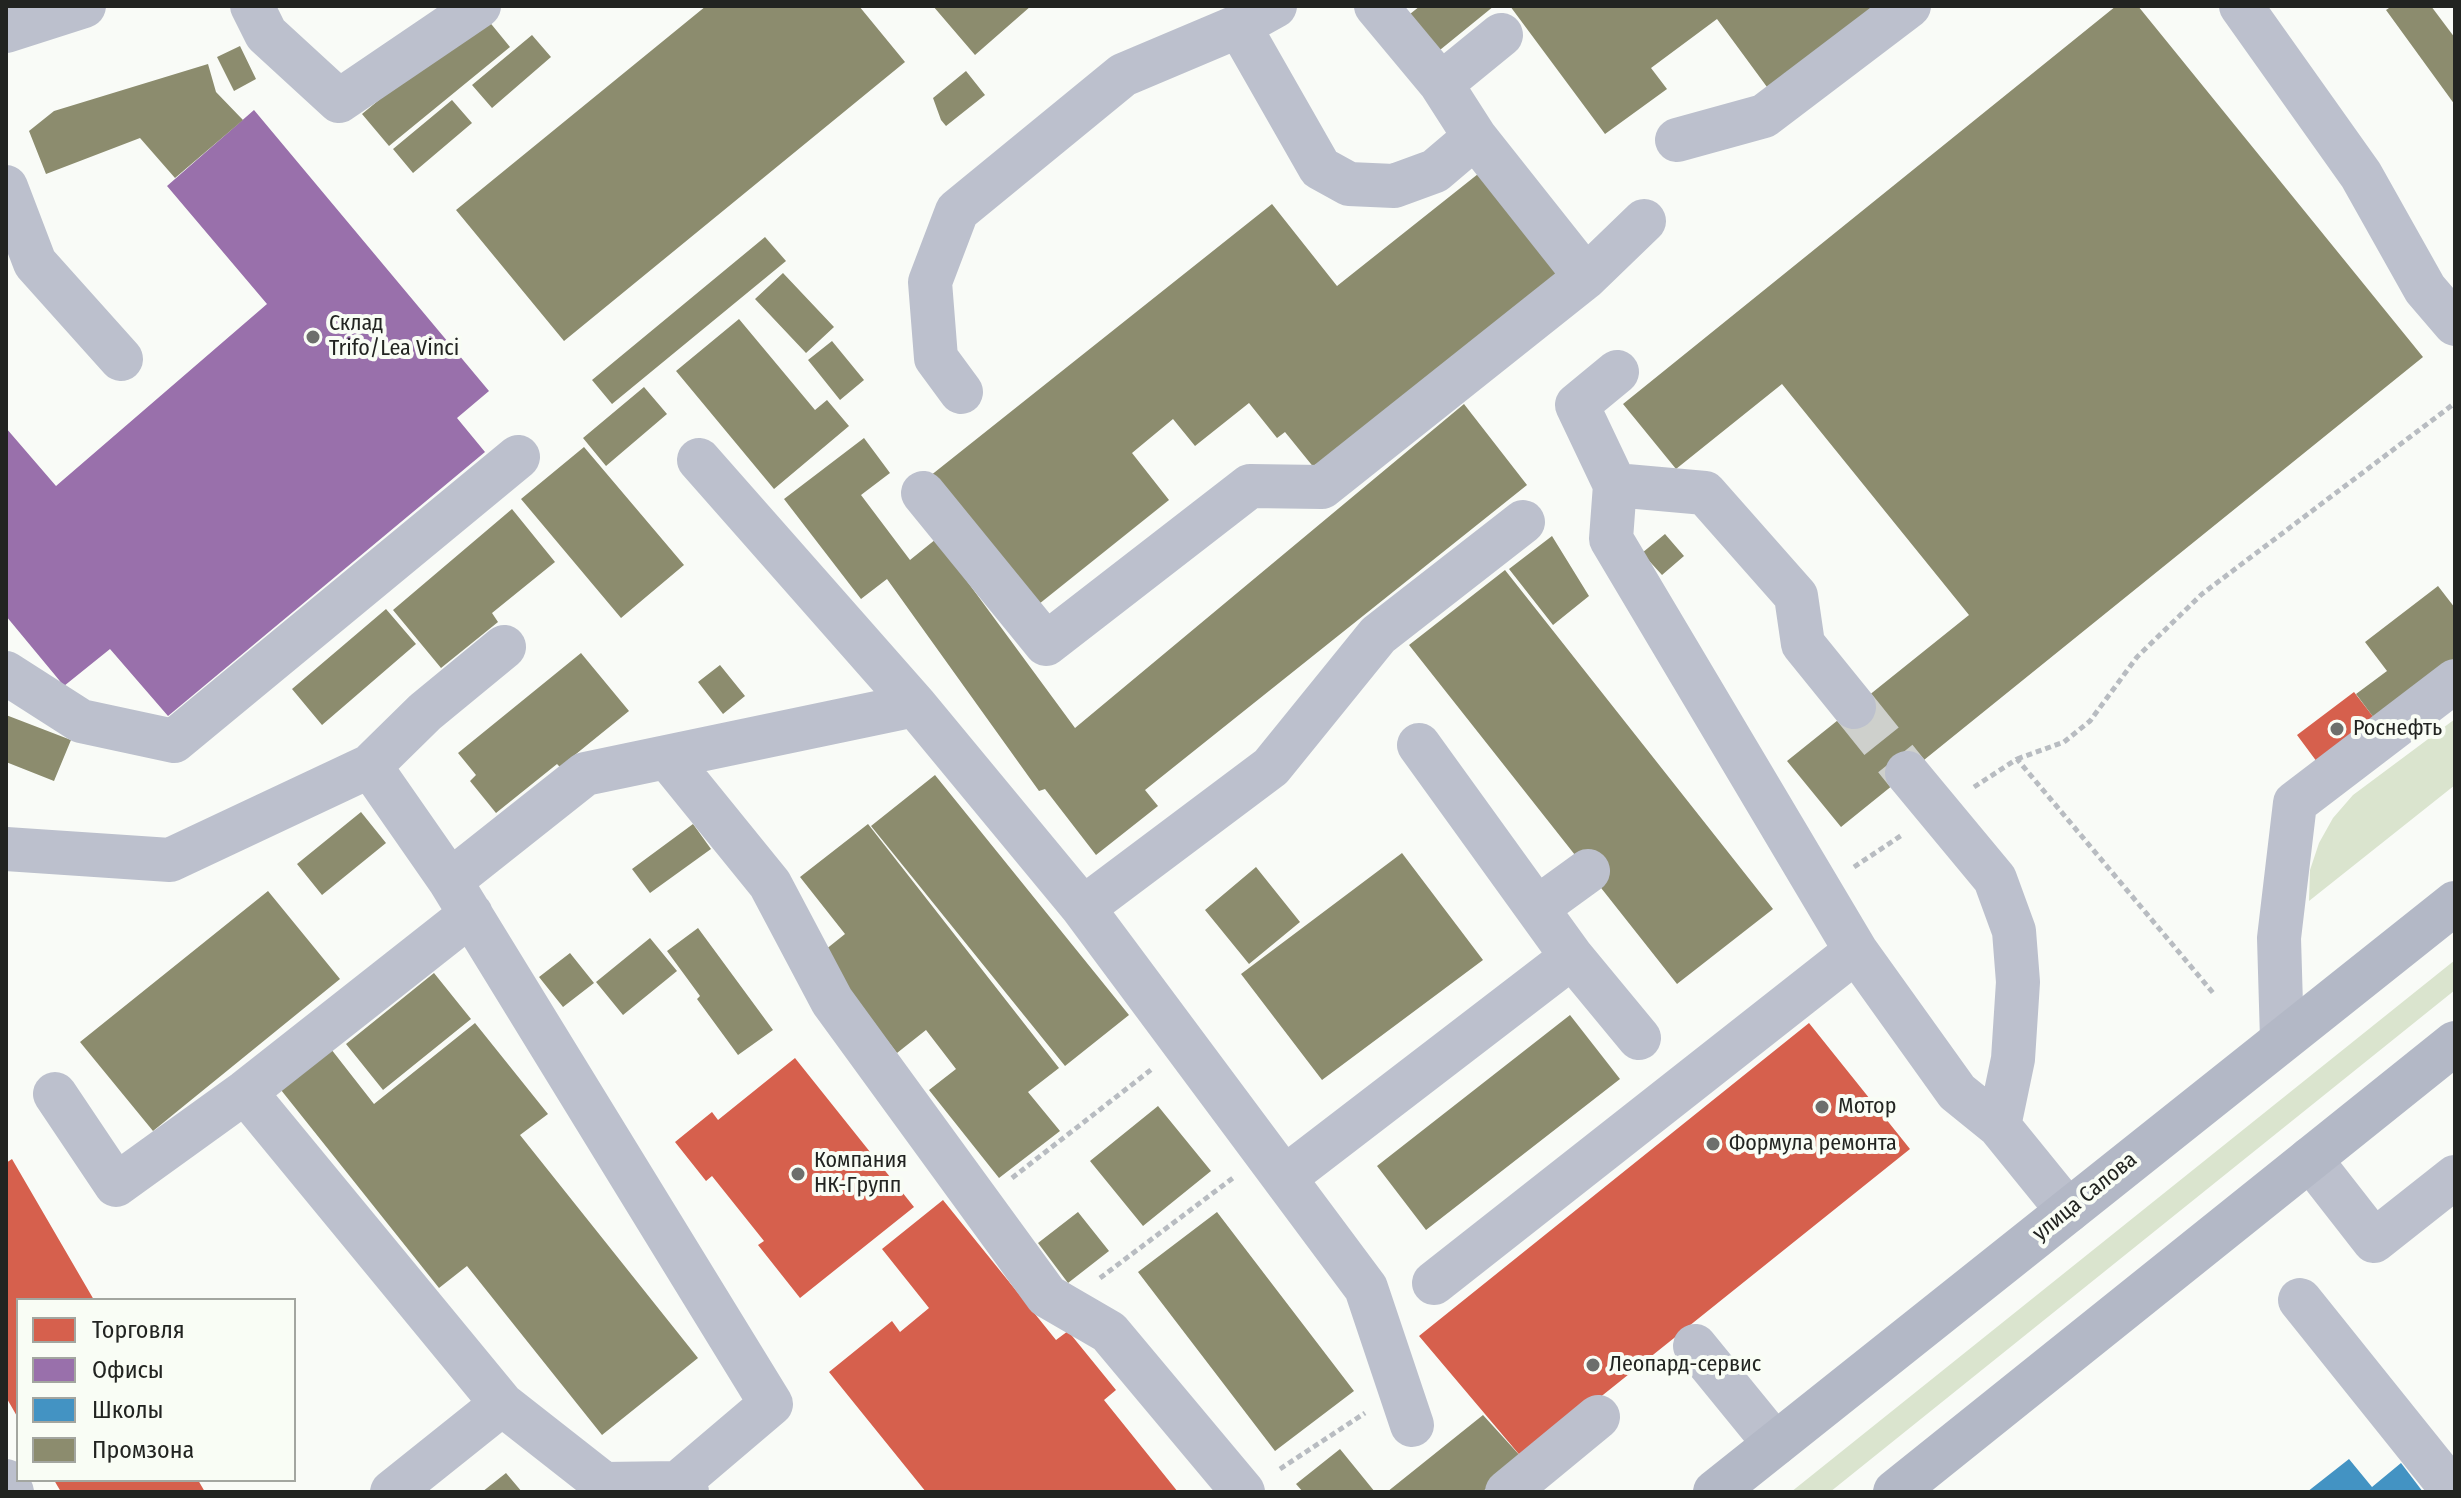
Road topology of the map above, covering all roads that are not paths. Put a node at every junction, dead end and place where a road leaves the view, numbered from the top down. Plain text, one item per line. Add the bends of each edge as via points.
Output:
1 (84, 6) edge
2 (252, 6) edge
3 (479, 6) edge
4 (1376, 6) edge
5 (1909, 6) edge
6 (2241, 6) edge
7 (1257, 16) edge
8 (6, 31) edge
9 (1501, 35) dead end
10 (1441, 84) junction
11 (1475, 137) junction
12 (1677, 140) dead end
13 (6, 187) edge
14 (1644, 221) dead end
15 (20, 271) edge
16 (1586, 277) junction
17 (2455, 324) edge
18 (121, 359) dead end
19 (1617, 372) dead end
20 (961, 392) dead end
21 (518, 457) dead end
22 (699, 460) dead end
23 (1615, 485) junction
24 (923, 493) dead end
25 (1523, 522) dead end
26 (504, 647) dead end
27 (6, 673) edge
28 (2455, 681) edge
29 (915, 705) junction
30 (1854, 707) tunnel mouth
31 (1419, 745) dead end
32 (667, 757) junction
33 (370, 766) junction
34 (1907, 773) tunnel mouth
35 (6, 849) edge
36 (1588, 871) dead end
37 (460, 897) junction
38 (2455, 903) edge
39 (1083, 908) junction
40 (1537, 908) junction
41 (1856, 951) junction
42 (1572, 957) junction
43 (1639, 1038) dead end
44 (2282, 1039) junction
45 (2455, 1043) edge
46 (245, 1092) junction
47 (55, 1094) dead end
48 (1999, 1126) junction
49 (2310, 1159) junction
50 (1275, 1166) junction
51 (2455, 1177) edge
52 (2068, 1211) junction
53 (1434, 1283) dead end
54 (2300, 1300) dead end
55 (1695, 1346) dead end
56 (502, 1404) junction
57 (1406, 1407) road end
58 (1598, 1417) dead end
59 (1775, 1444) junction
60 (6, 1481) edge
61 (1257, 1484) edge
62 (683, 1487) edge
63 (1902, 1490) edge
64 (12, 1492) edge
65 (392, 1492) edge
66 (1507, 1492) edge
67 (1715, 1492) edge
68 (2454, 1492) edge

1 - 8 street
2 - 3 street via 266,34 339,101
4 - 10 street
5 - 12 street via 1764,116
6 - 17 street via 2361,175 2425,289
7 - 11 street via 1320,168 1349,184 1394,186 1435,171
7 - 20 street via 1123,75 957,211 930,282 936,358
9 - 10 street
10 - 11 street
11 - 16 street
13 - 15 street
14 - 16 street
15 - 18 street
16 - 24 street via 1322,487 1250,486 1046,644
19 - 23 street via 1577,405
21 - 27 street via 174,741 81,721
22 - 29 street
23 - 30 street via 1705,493 1796,596 1803,644
23 - 41 street via 1611,539
25 - 39 street via 1378,635 1271,767
26 - 33 street
28 - 44 street via 2295,803 2279,938
29 - 32 street
29 - 39 street
31 - 40 street
32 - 37 street via 585,774
32 - 61 street via 770,884 832,1001 1047,1296 1109,1332
33 - 35 street via 170,860
33 - 37 street
34 - 48 street via 1995,879 2014,931 2018,982 2013,1059
36 - 40 street
37 - 46 street
37 - 62 street via 771,1404
38 - 44 main road, улица Салова
39 - 50 street
40 - 42 street
41 - 48 street via 1957,1092
41 - 53 street
42 - 43 street
42 - 50 street
44 - 52 main road, улица Салова
45 - 49 main road
46 - 47 street via 116,1185
46 - 56 street
48 - 52 street
49 - 51 street via 2374,1241
49 - 63 main road
50 - 57 street via 1366,1288
52 - 59 main road, улица Салова
54 - 68 street
55 - 59 street
56 - 62 street via 604,1484
56 - 65 street
58 - 66 street
59 - 67 main road, улица Салова
60 - 64 street

